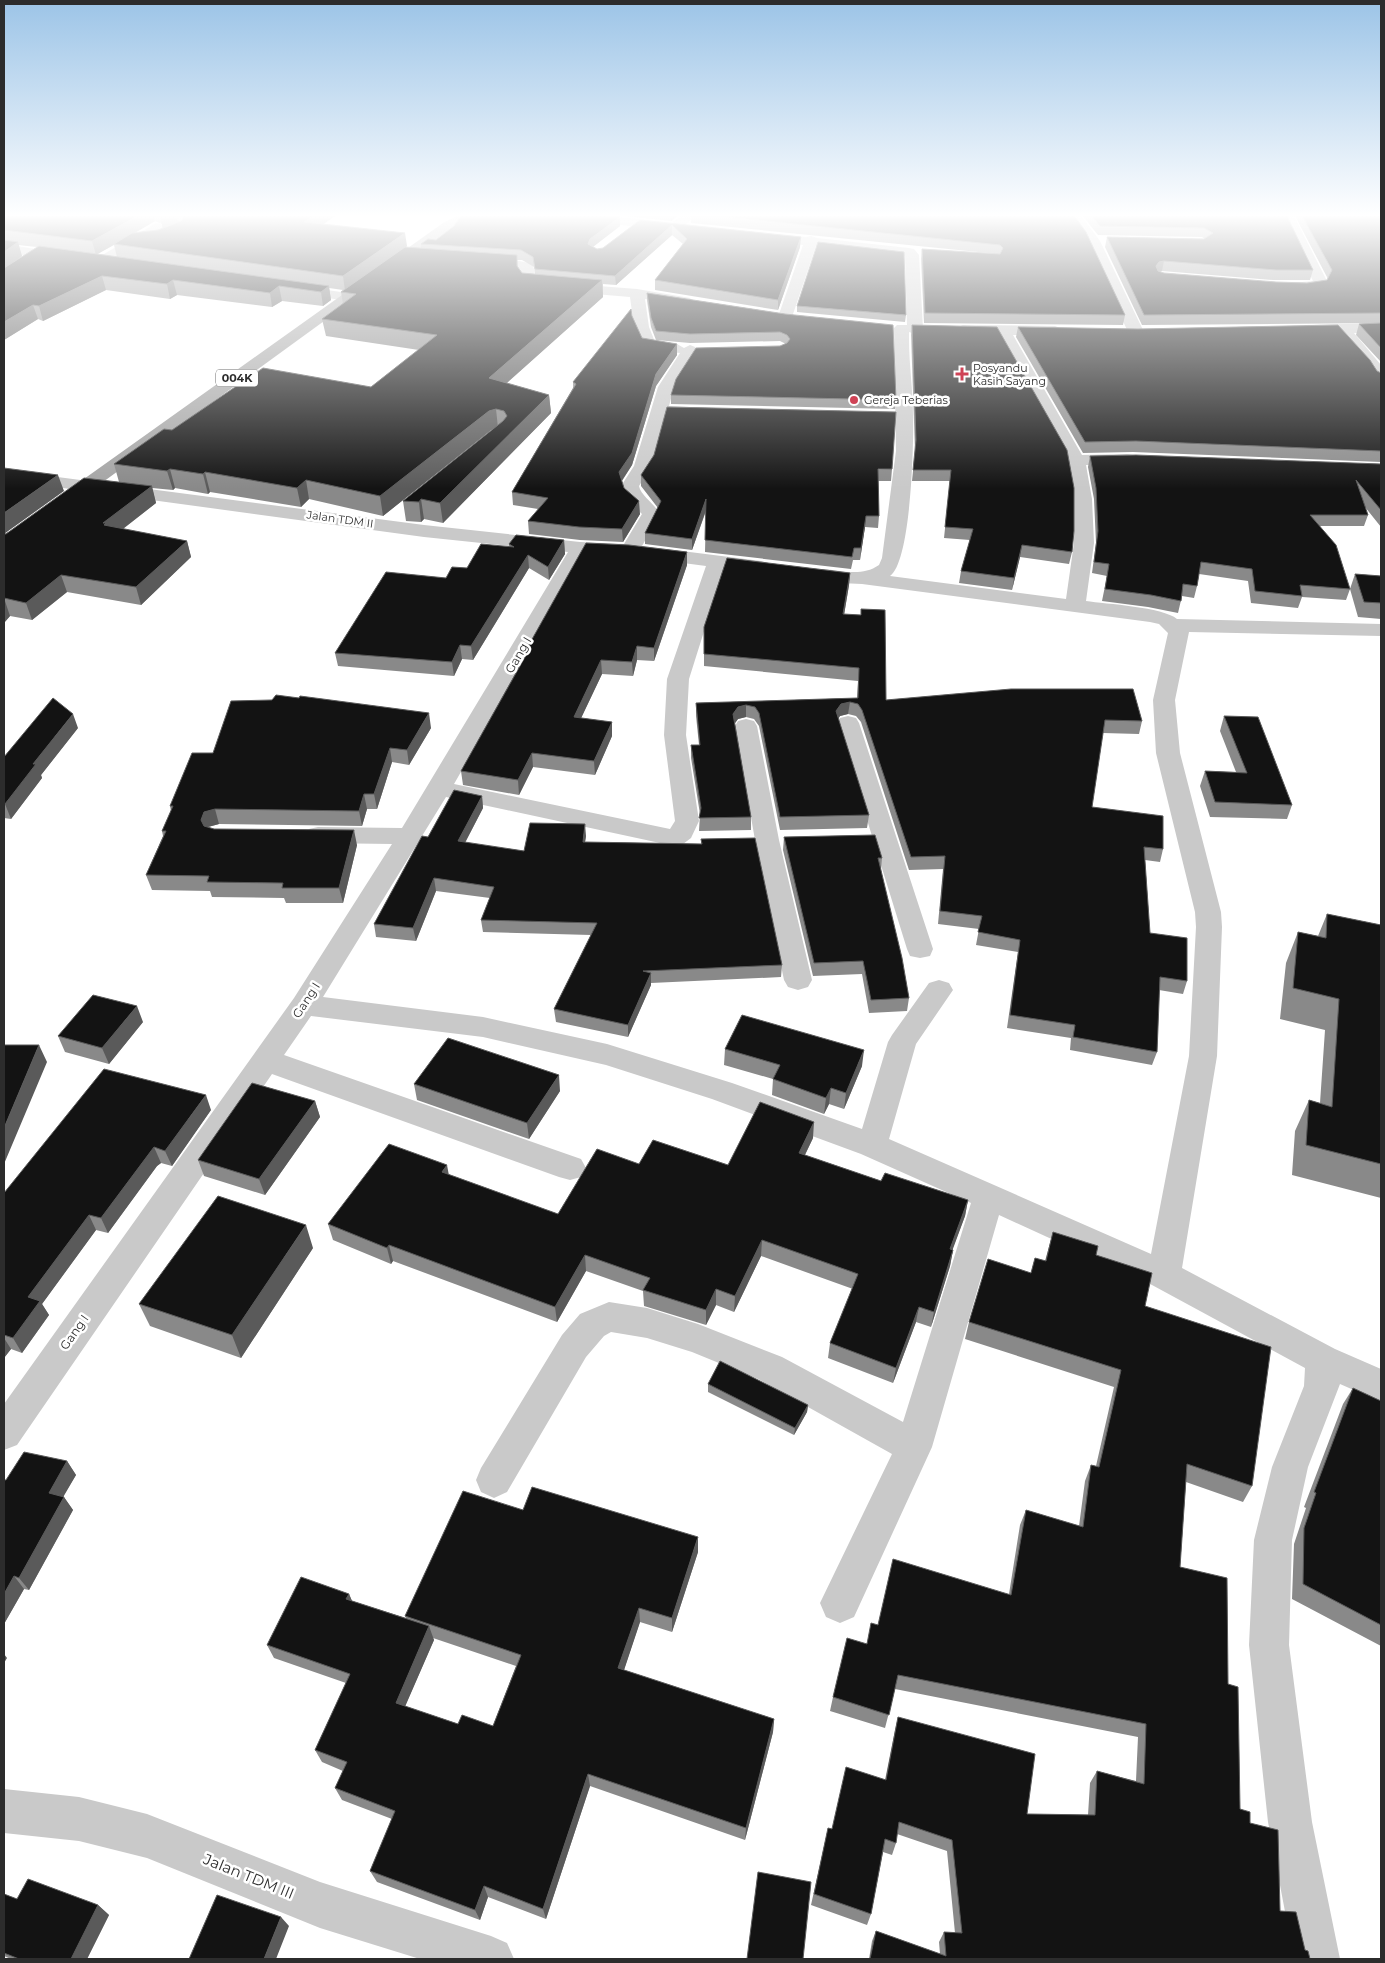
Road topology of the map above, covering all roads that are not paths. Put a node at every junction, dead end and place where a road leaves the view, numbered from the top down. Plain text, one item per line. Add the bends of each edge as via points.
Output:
1 (336, 306) edge
2 (638, 306) edge
3 (789, 306) edge
4 (910, 306) edge
5 (1124, 306) edge
6 (766, 314) edge
7 (785, 317) junction
8 (802, 319) edge
9 (883, 327) edge
10 (909, 328) junction
11 (1381, 328) edge
12 (1341, 330) junction
13 (1003, 331) junction
14 (1069, 331) edge
15 (1295, 331) edge
16 (1117, 332) edge
17 (1136, 332) junction
18 (1155, 332) edge
19 (708, 349) edge
20 (690, 350) junction
21 (1381, 378) edge
22 (658, 411) junction
23 (718, 412) edge
24 (885, 416) edge
25 (905, 416) junction
26 (1076, 460) junction
27 (1143, 460) edge
28 (4, 475) edge
29 (84, 485) junction
30 (401, 514) dead end
31 (386, 526) junction
32 (4, 544) edge
33 (588, 548) junction
34 (630, 550) junction
35 (717, 561) junction
36 (776, 569) edge
37 (795, 572) edge
38 (864, 578) junction
39 (1075, 606) junction
40 (1175, 625) junction
41 (1381, 630) edge
42 (848, 722) dead end
43 (746, 726) dead end
44 (439, 789) junction
45 (295, 835) edge
46 (409, 836) junction
47 (674, 838) junction
48 (885, 838) junction
49 (857, 839) edge
50 (740, 840) edge
51 (780, 840) junction
52 (704, 841) edge
53 (920, 949) dead end
54 (798, 980) dead end
55 (939, 990) dead end
56 (304, 1005) junction
57 (264, 1060) junction
58 (872, 1146) junction
59 (570, 1168) dead end
60 (988, 1198) junction
61 (1164, 1276) junction
62 (1323, 1360) junction
63 (1381, 1386) edge
64 (4, 1433) edge
65 (914, 1447) junction
66 (494, 1480) dead end
67 (840, 1603) dead end
68 (4, 1811) edge
69 (491, 1959) edge
70 (1317, 1959) edge

1 - 29 main road, 004K
2 - 20 street via 649,346
3 - 7 street
4 - 10 street
5 - 17 street
6 - 7 street
7 - 8 street
9 - 10 street
10 - 13 street
10 - 25 street via 900,352
11 - 12 street
12 - 15 street
12 - 21 street
13 - 14 street
13 - 26 street
16 - 17 street
17 - 18 street
19 - 20 street
20 - 22 street via 666,387
22 - 23 street
22 - 34 street via 643,466 630,486 632,495 651,514
24 - 25 street
25 - 38 street via 901,488 892,558 888,568
26 - 27 street
26 - 39 street via 1083,499 1084,543
28 - 29 street, Jalan TDM II
29 - 31 street, Jalan TDM II
29 - 32 main road, 004K
30 - 31 street
31 - 33 street, Jalan TDM II
33 - 34 street, Jalan TDM II
33 - 44 street, Gang I
34 - 35 street, Jalan TDM II
35 - 36 street, Jalan TDM II
35 - 47 street via 678,679 675,735 687,821 682,832
37 - 38 street
38 - 39 street
39 - 40 street via 1150,616
40 - 41 street
40 - 61 street via 1179,631 1164,700 1165,728 1209,927 1203,1056
42 - 48 street
43 - 51 street
44 - 46 street, Gang I
44 - 47 street
45 - 46 street
46 - 56 street, Gang I
47 - 52 street
48 - 49 street
48 - 53 street
50 - 51 street
51 - 54 street
55 - 58 street via 902,1042
56 - 57 street, Gang I
56 - 58 street via 482,1027 607,1055 722,1091
57 - 59 street
57 - 64 street, Gang I
58 - 60 street
60 - 61 street
60 - 65 street
61 - 62 street
62 - 63 street
62 - 70 street via 1322,1386 1290,1467 1273,1540 1269,1645 1290,1822
65 - 66 street via 770,1368 698,1339 647,1323 609,1317 592,1326 574,1346
65 - 67 street
68 - 69 street, Jalan TDM III via 79,1819 147,1836 320,1905

